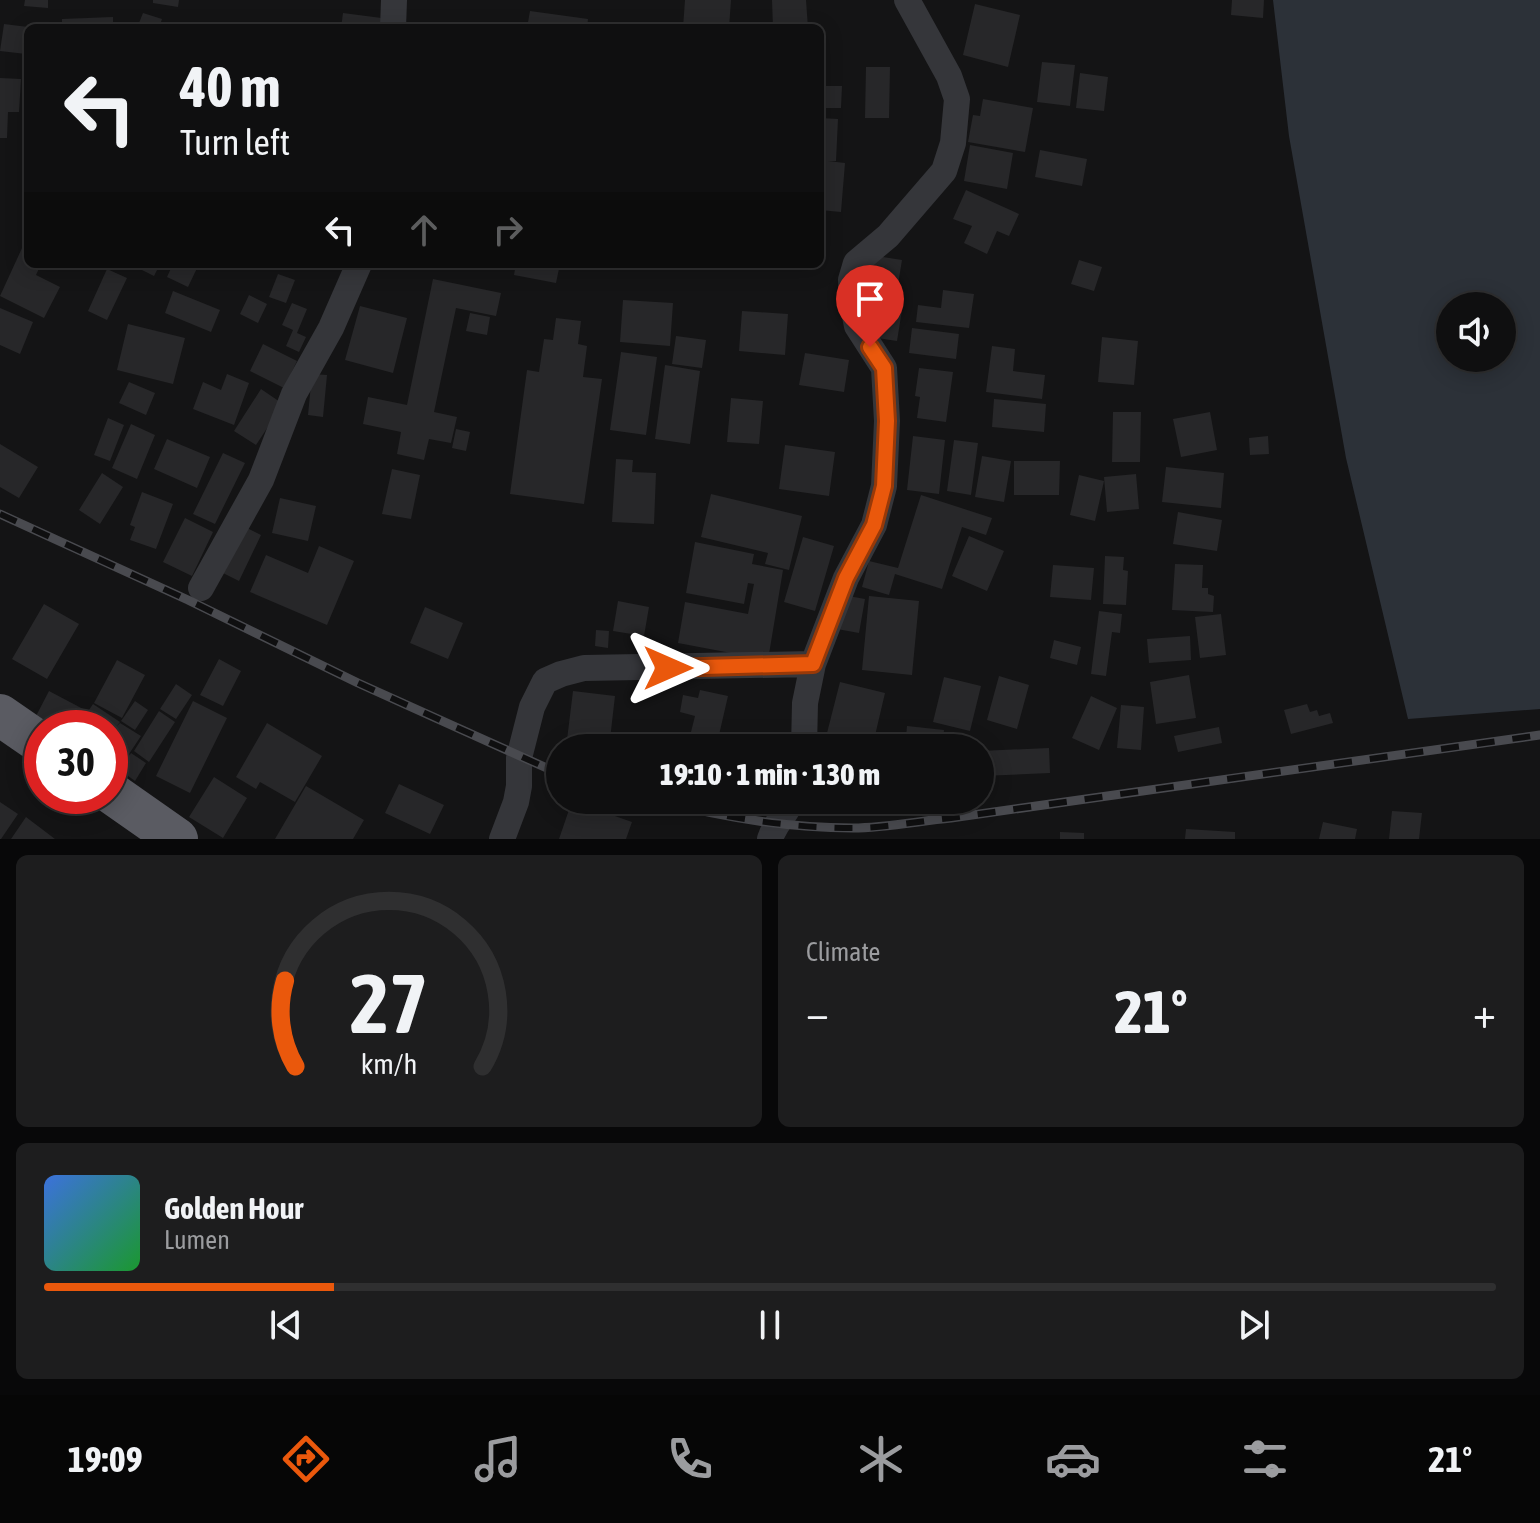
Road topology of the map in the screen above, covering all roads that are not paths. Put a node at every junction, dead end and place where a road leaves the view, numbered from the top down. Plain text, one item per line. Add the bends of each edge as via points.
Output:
1 (394, 0) edge
2 (907, 0) edge
3 (393, 24) edge
4 (357, 268) edge
5 (201, 588) dead end
6 (813, 664) junction
7 (804, 734) edge
8 (128, 805) edge
9 (785, 814) edge
10 (177, 839) edge
11 (502, 839) edge
12 (770, 839) edge

1 - 3 street
2 - 6 street via 957,99 953,143 944,171 888,236 856,263 851,280 857,326 884,368 884,486 874,525 846,578
4 - 5 street via 294,394 261,480
6 - 7 street
6 - 11 street via 584,668 545,681 532,707 519,758 516,802
8 - 10 highway
9 - 12 street

